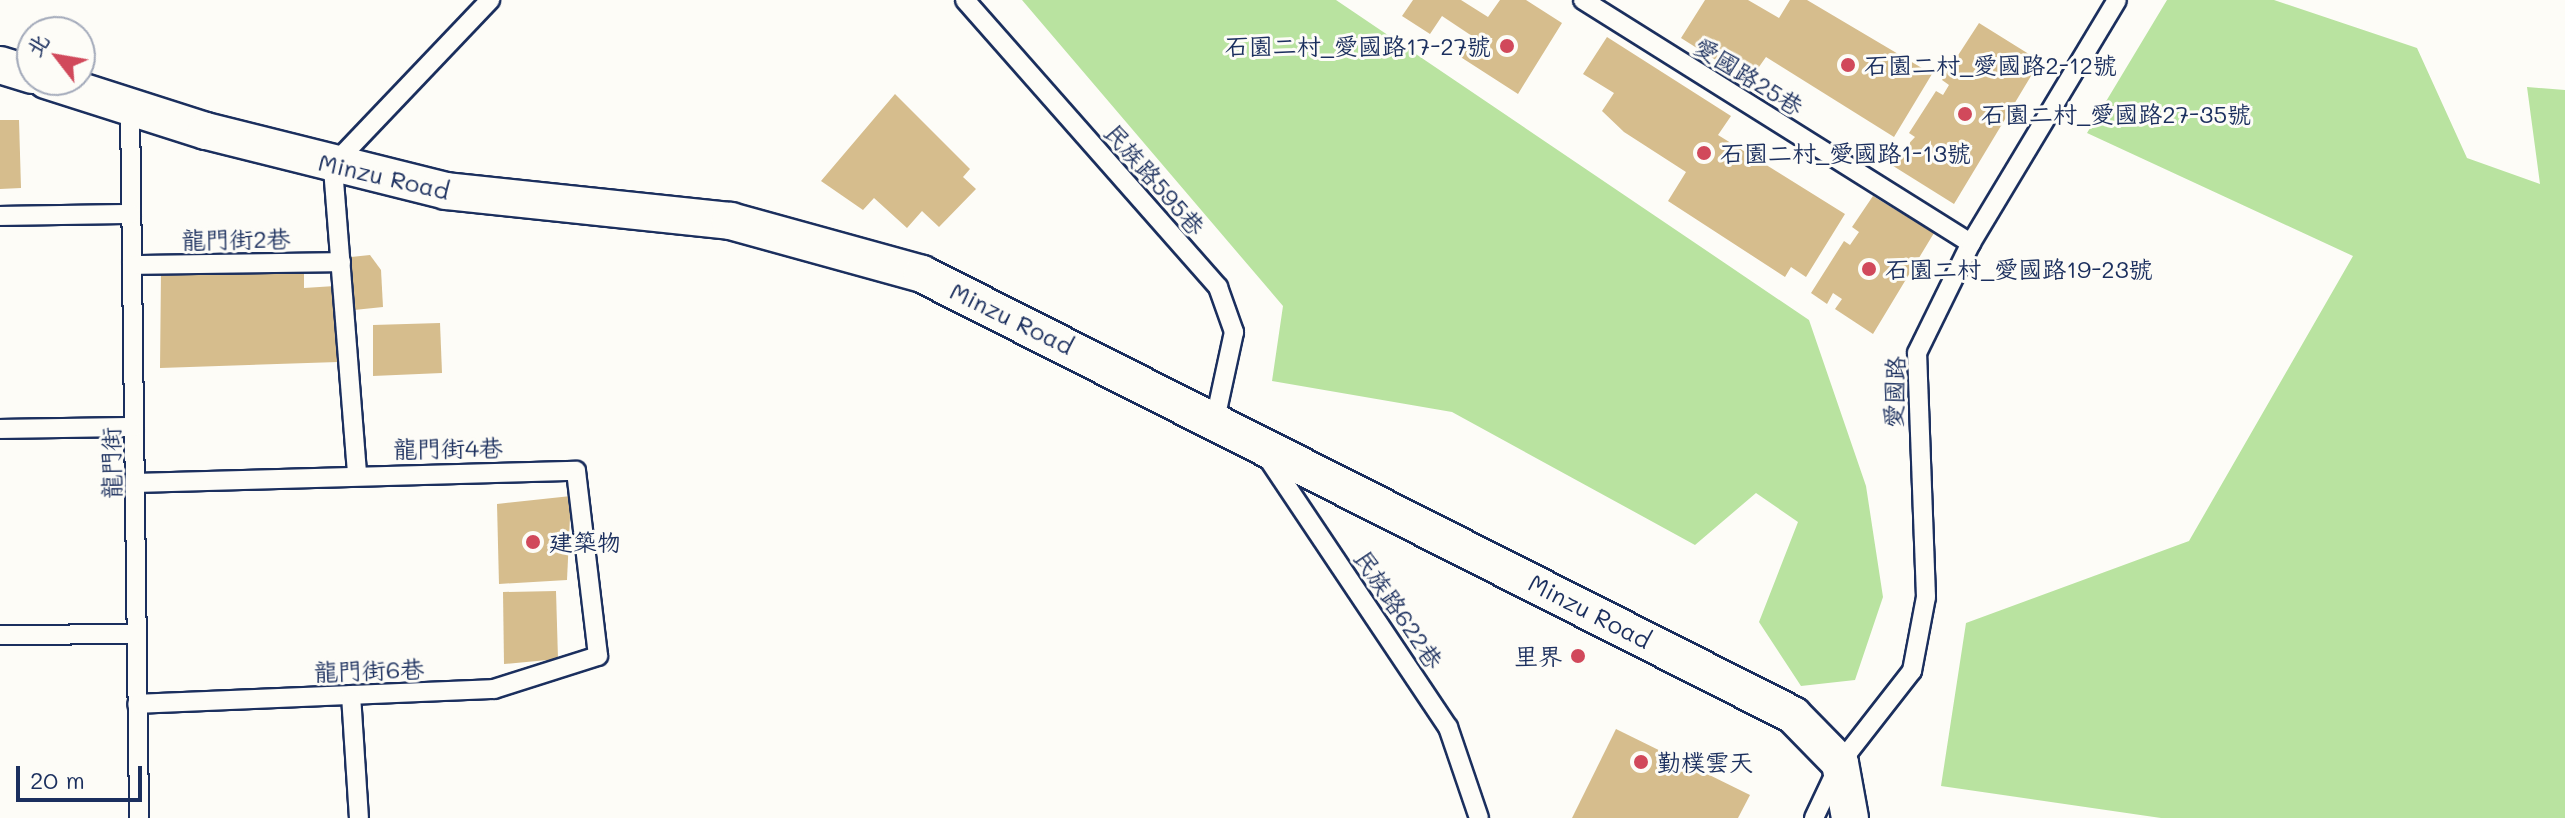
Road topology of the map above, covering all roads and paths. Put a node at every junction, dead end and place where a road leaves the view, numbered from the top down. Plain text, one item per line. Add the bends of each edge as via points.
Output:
1 (490, 0) edge
2 (965, 0) edge
3 (1583, 0) edge
4 (2117, 0) edge
5 (96, 96) edge
6 (130, 107) junction
7 (333, 165) junction
8 (131, 214) junction
9 (0, 216) edge
10 (1971, 243) junction
11 (341, 262) junction
12 (132, 265) junction
13 (1215, 420) junction
14 (134, 427) junction
15 (0, 429) edge
16 (1255, 439) junction
17 (357, 473) junction
18 (135, 483) junction
19 (136, 634) junction
20 (0, 635) edge
21 (598, 656) joint
22 (351, 695) junction
23 (137, 704) junction
24 (1840, 763) junction
25 (139, 818) edge
26 (359, 818) edge
27 (1479, 818) edge
28 (1814, 818) edge
29 (1850, 818) edge

1 - 7 lane
2 - 13 lane, 民族路595巷 via 1218,287 1234,332
3 - 10 lane, 愛國路25巷
4 - 10 lane, 愛國路
5 - 6 street, Minzu Road
6 - 7 street, Minzu Road
6 - 8 lane, 龍門街
7 - 11 lane
7 - 13 street, Minzu Road via 446,191 730,221 922,274
8 - 9 lane
8 - 12 lane, 龍門街
10 - 24 lane, 愛國路 via 1917,353 1926,597 1912,671
11 - 12 lane, 龍門街2巷
11 - 17 lane
12 - 14 lane, 龍門街
13 - 16 street, Minzu Road
14 - 15 lane
14 - 18 lane, 龍門街
16 - 24 street, Minzu Road via 1793,715
16 - 27 lane, 民族路622巷 via 1448,727
17 - 18 lane, 龍門街4巷
17 - 21 lane, 龍門街4巷 via 576,471
18 - 19 lane, 龍門街
19 - 20 lane
19 - 23 lane, 龍門街
21 - 22 lane, 龍門街6巷 via 494,689
22 - 23 lane, 龍門街6巷
22 - 26 lane
23 - 25 lane, 龍門街
24 - 28 lane, 愛國路
24 - 29 street

